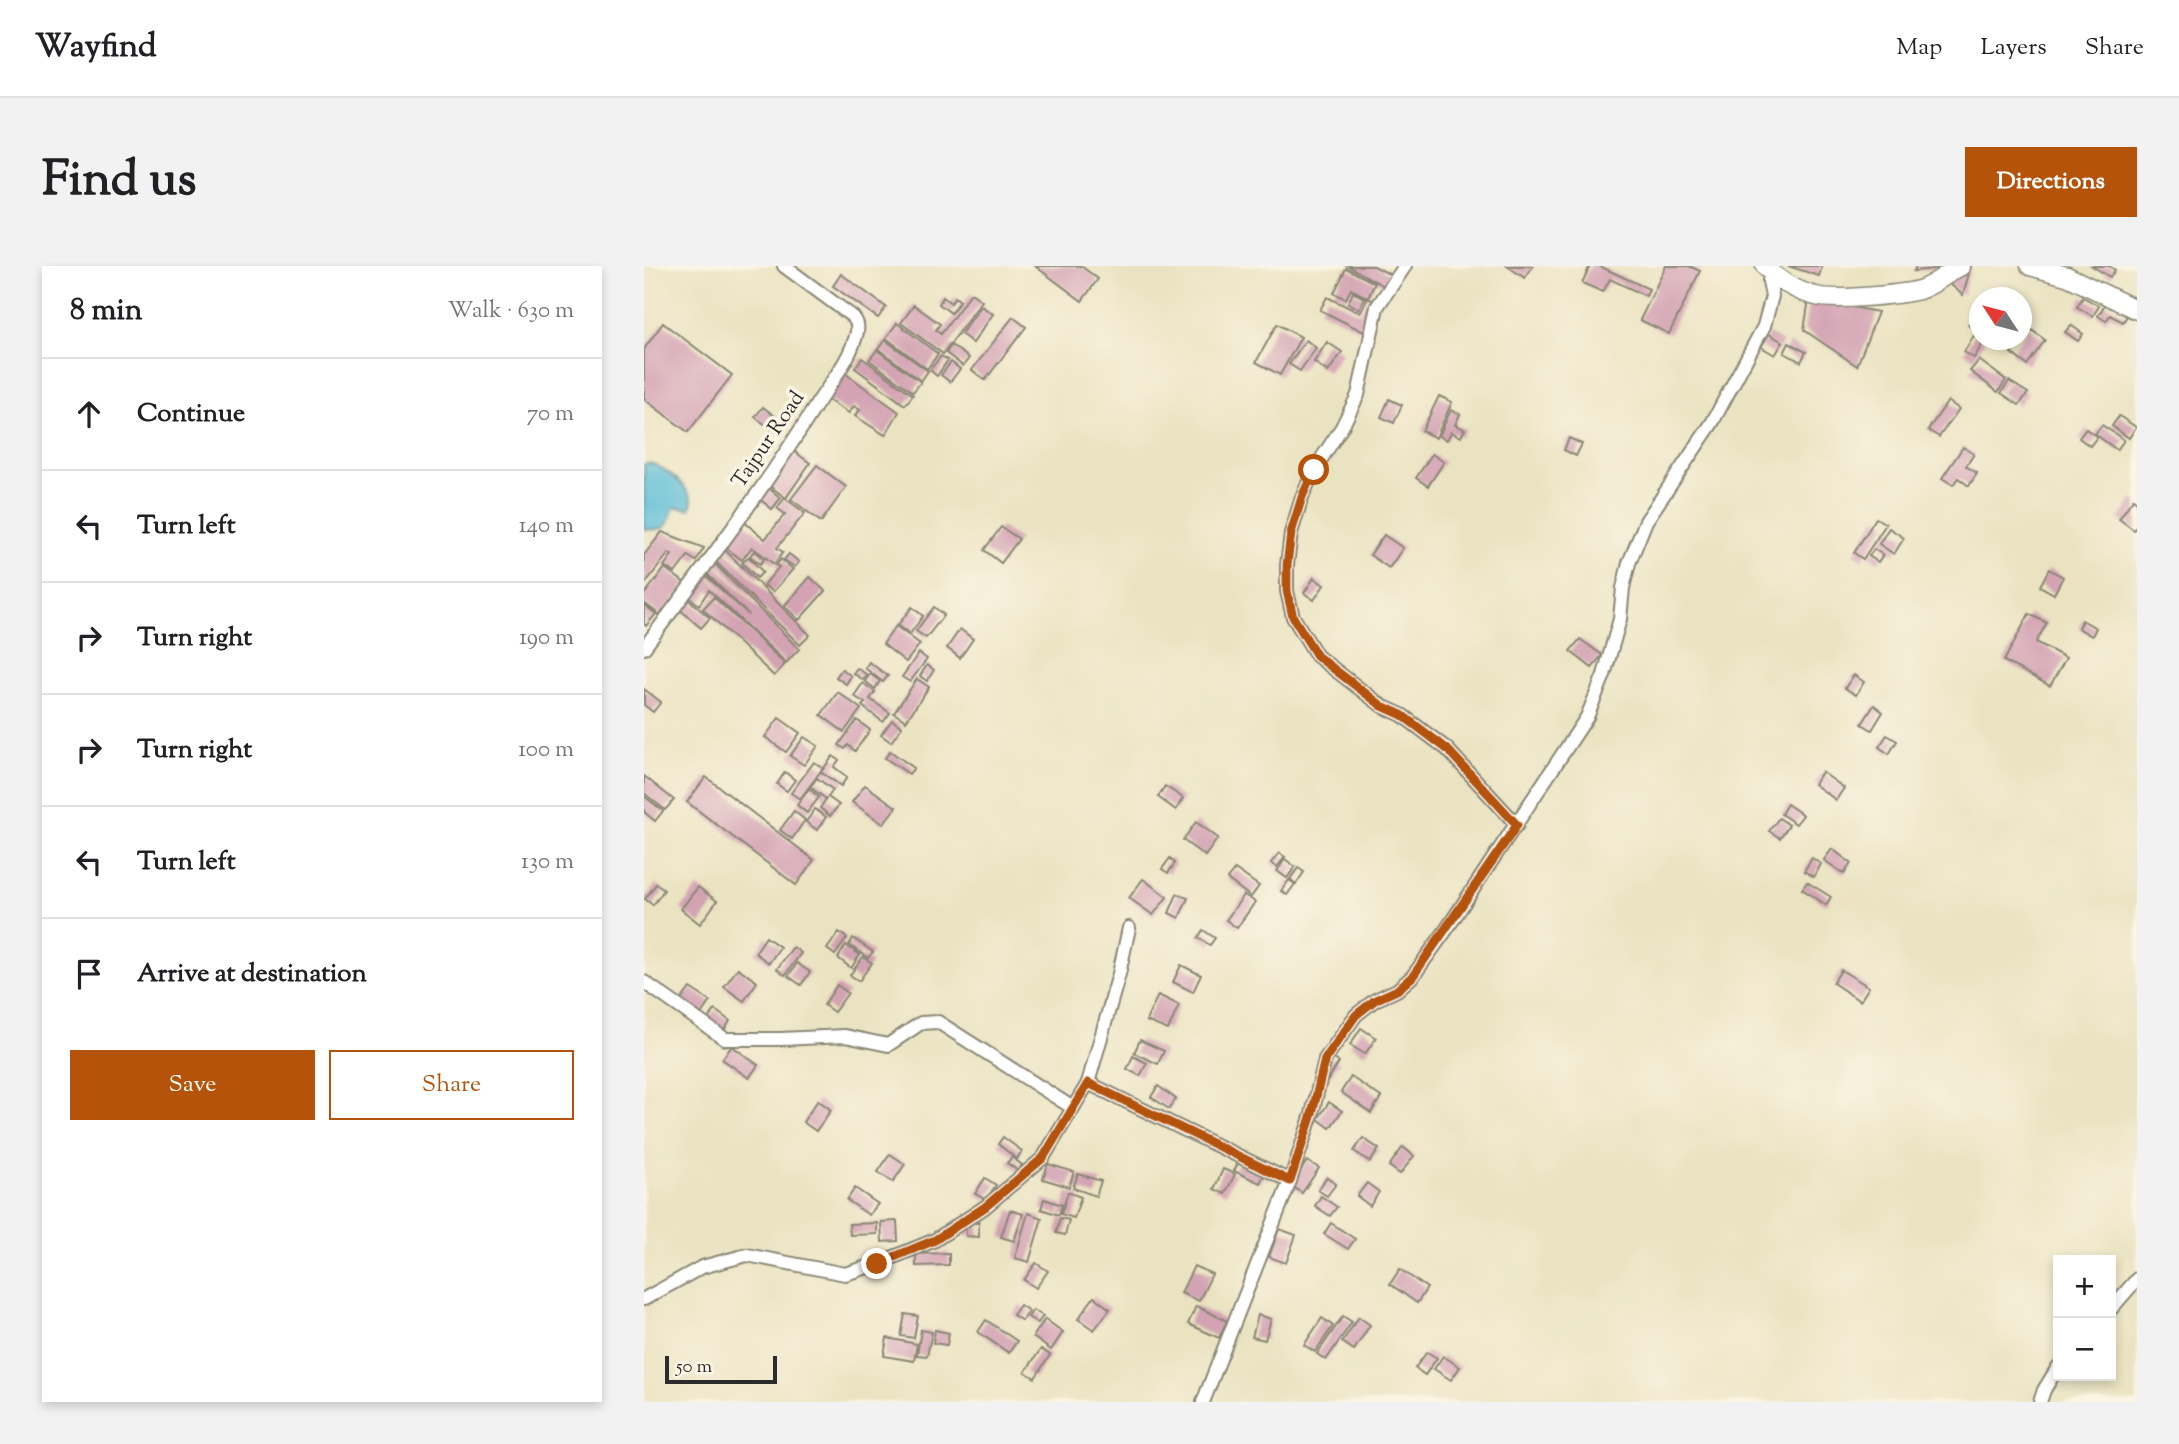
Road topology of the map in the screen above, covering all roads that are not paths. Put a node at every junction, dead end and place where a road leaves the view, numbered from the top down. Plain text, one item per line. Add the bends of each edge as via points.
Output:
1 (784, 266) edge
2 (1405, 266) edge
3 (1962, 266) edge
4 (2030, 266) edge
5 (1769, 268) edge
6 (2137, 310) edge
7 (644, 648) edge
8 (1517, 825) junction
9 (1129, 928) dead end
10 (644, 982) edge
11 (1088, 1083) junction
12 (1073, 1108) junction
13 (1290, 1181) junction
14 (2137, 1279) edge
15 (644, 1299) edge
16 (2116, 1303) edge
17 (2053, 1375) edge
18 (1203, 1402) edge
19 (2040, 1402) edge

1 - 7 street, Tajpur Road via 853,317 858,329 853,343 800,431
2 - 8 street via 1377,307 1358,396 1302,497 1291,533 1287,591 1293,617 1317,656 1447,749
3 - 5 main road via 1921,289 1844,297 1818,297 1797,289
4 - 6 main road via 2067,276
5 - 8 street via 1772,296 1764,326 1712,423 1646,521 1629,563 1620,619 1595,701
8 - 13 street via 1413,976 1356,1015 1333,1045 1321,1071
9 - 11 street
10 - 12 street via 725,1039 845,1036 888,1045 922,1023 938,1022
11 - 12 street
11 - 13 street
12 - 15 street via 1043,1158 985,1207 935,1240 845,1274 747,1255 702,1267
13 - 18 street
14 - 16 street
17 - 19 street

